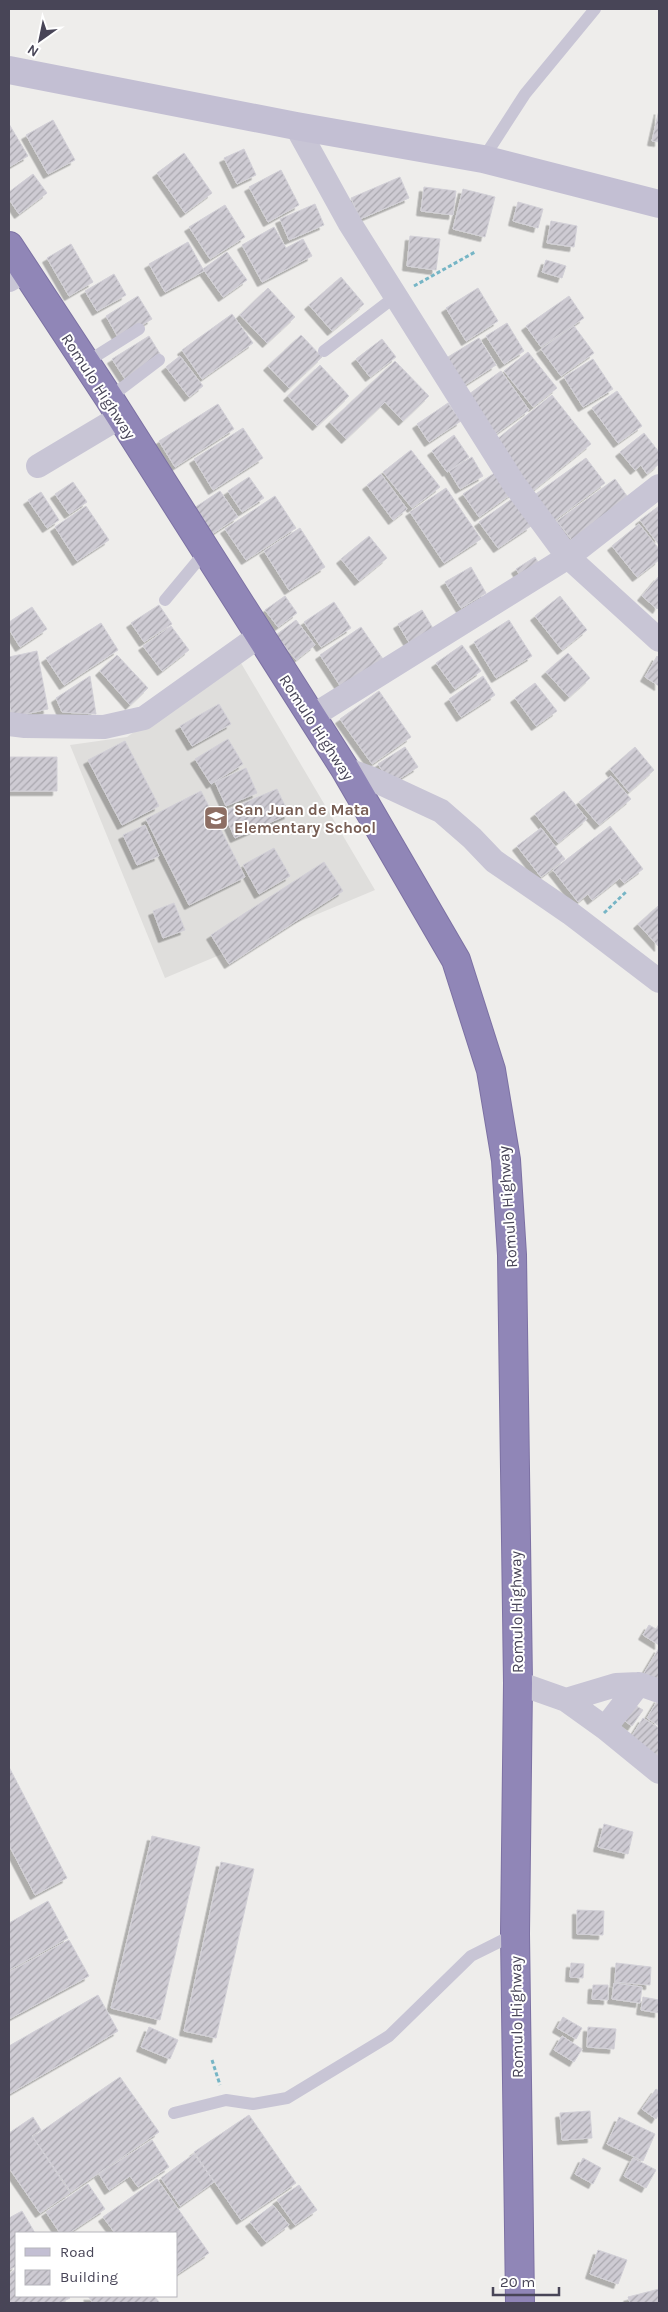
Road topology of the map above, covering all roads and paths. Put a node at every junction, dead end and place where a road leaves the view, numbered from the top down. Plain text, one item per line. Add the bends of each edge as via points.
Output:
1 (595, 9) edge
2 (9, 70) edge
3 (296, 126) junction
4 (483, 159) junction
5 (659, 204) edge
6 (9, 246) edge
7 (475, 252) dead end
8 (17, 276) edge
9 (396, 296) junction
10 (139, 329) dead end
11 (324, 351) dead end
12 (159, 360) dead end
13 (86, 363) junction
14 (114, 408) junction
15 (38, 466) dead end
16 (659, 486) edge
17 (205, 552) junction
18 (568, 557) junction
19 (165, 600) dead end
20 (259, 636) junction
21 (659, 640) edge
22 (311, 717) junction
23 (10, 723) edge
24 (345, 769) junction
25 (627, 891) dead end
26 (589, 926) junction
27 (659, 981) edge
28 (518, 1683) junction
29 (649, 1687) edge
30 (566, 1700) junction
31 (605, 1728) junction
32 (659, 1772) edge
33 (515, 1934) junction
34 (212, 2060) dead end
35 (226, 2100) junction
36 (174, 2113) dead end
37 (520, 2303) edge

1 - 4 lane via 525,94
2 - 3 street
3 - 4 street
3 - 9 street via 349,222
4 - 5 street
6 - 8 highway, Romulo Highway
7 - 9 path
8 - 13 highway, Romulo Highway
9 - 11 lane
9 - 18 street via 514,484
10 - 13 lane
12 - 14 lane
13 - 14 highway, Romulo Highway
14 - 15 street
14 - 17 highway, Romulo Highway
16 - 18 street
17 - 19 lane
17 - 20 highway, Romulo Highway
18 - 21 street
18 - 22 street
20 - 22 highway, Romulo Highway
20 - 23 street via 144,718 104,727
22 - 24 highway, Romulo Highway
24 - 26 street via 441,811 494,861
24 - 28 highway, Romulo Highway via 456,960 491,1070 506,1160 512,1255
25 - 26 path
26 - 27 street
28 - 30 street
28 - 33 highway, Romulo Highway
29 - 30 street via 616,1685
29 - 31 street
30 - 31 street
31 - 32 street
33 - 35 lane via 471,1956 389,2036 288,2098 253,2104
33 - 37 highway, Romulo Highway
34 - 35 path
35 - 36 lane

